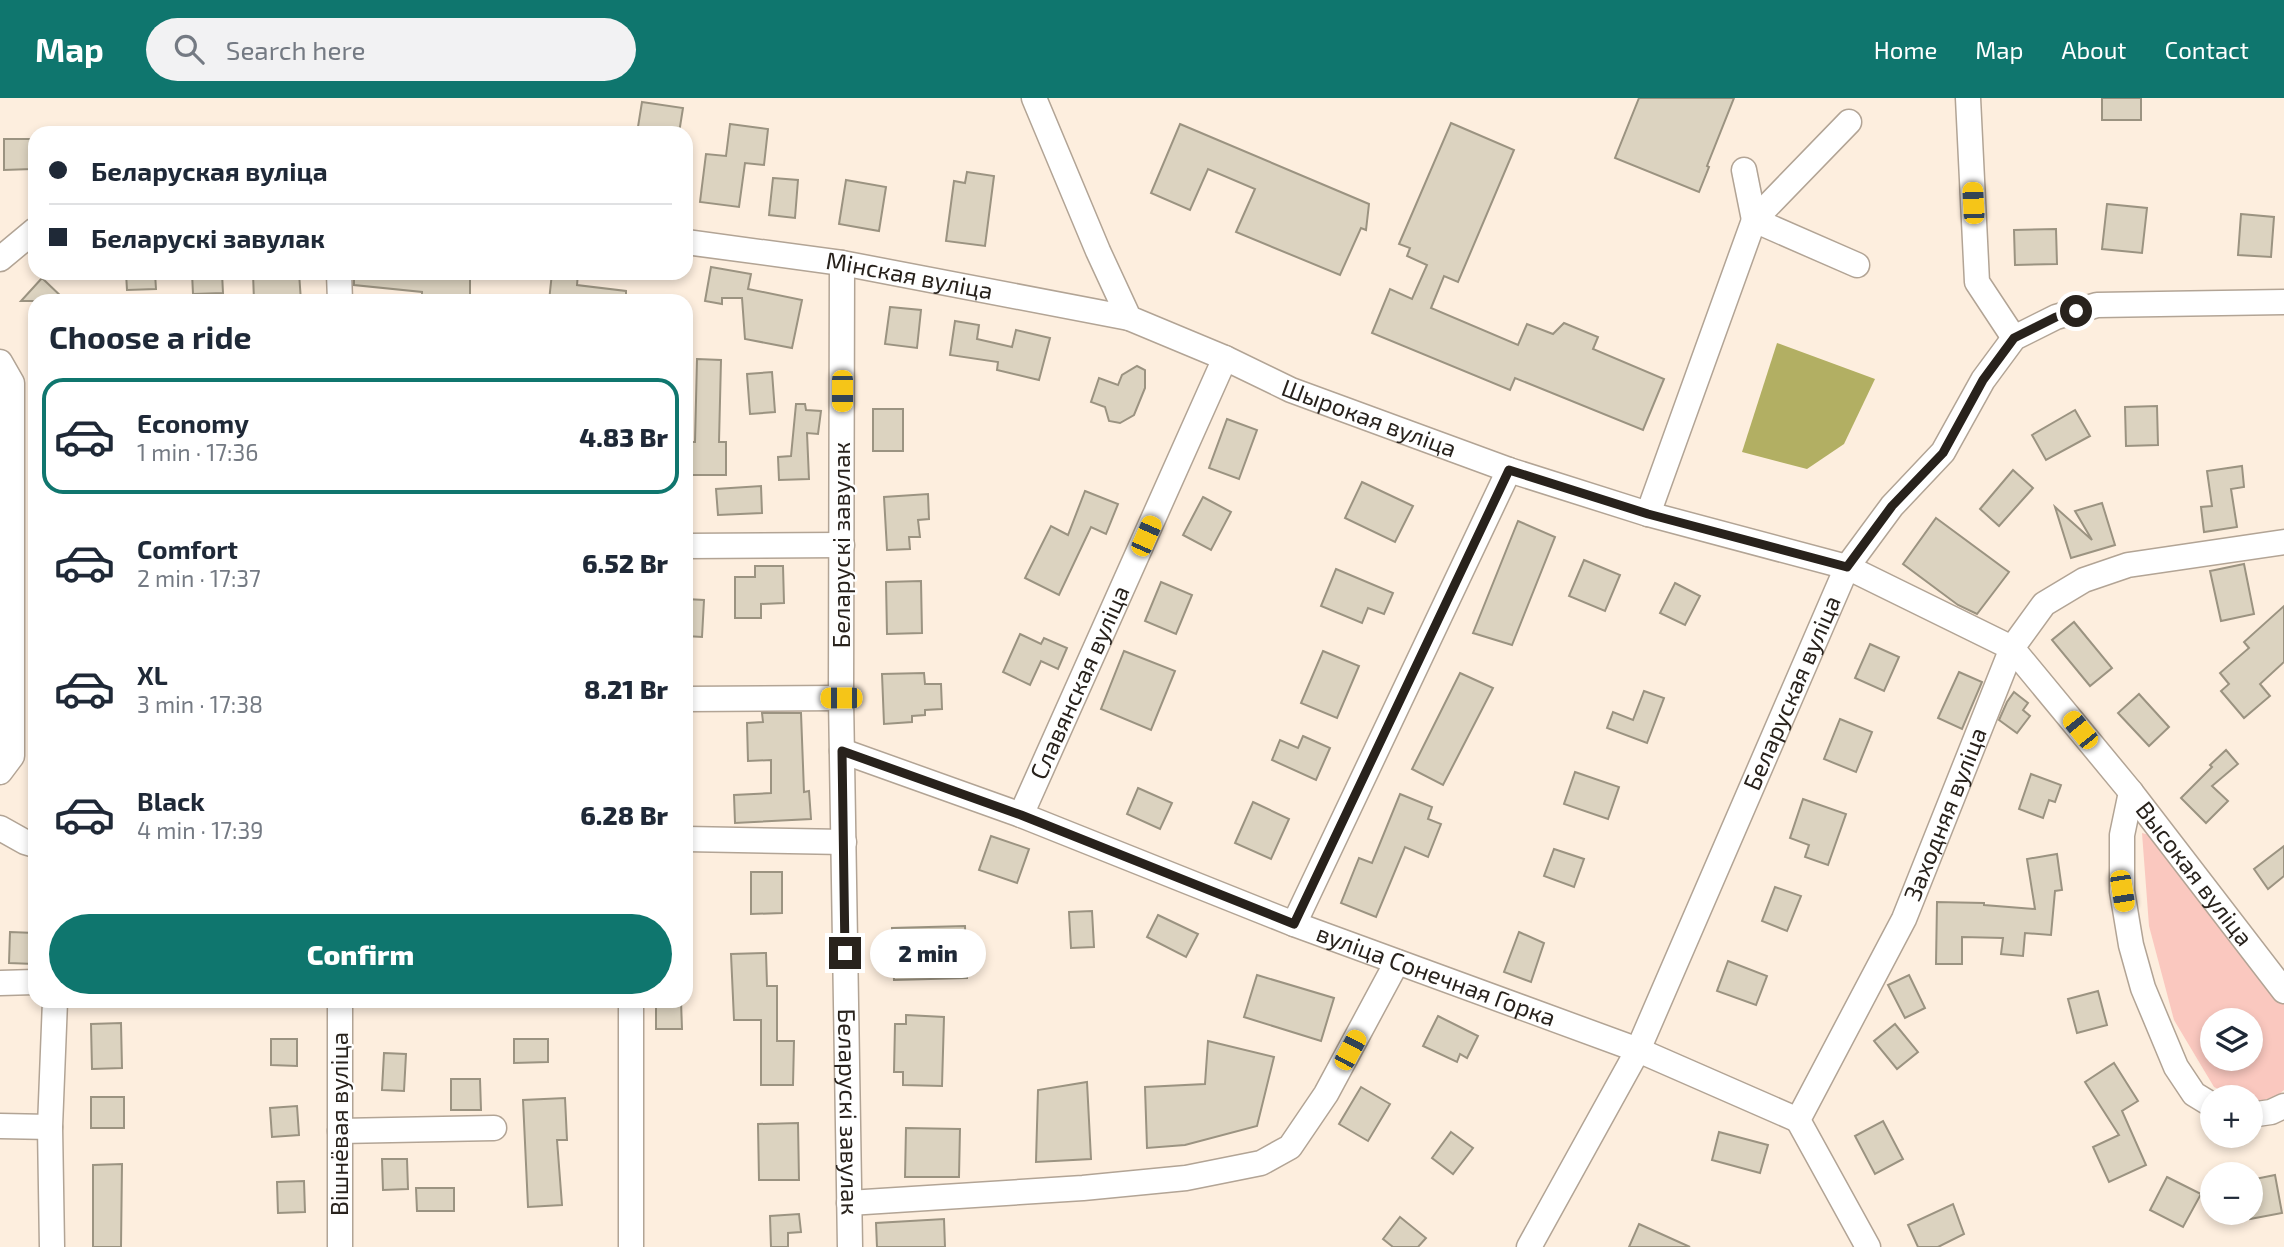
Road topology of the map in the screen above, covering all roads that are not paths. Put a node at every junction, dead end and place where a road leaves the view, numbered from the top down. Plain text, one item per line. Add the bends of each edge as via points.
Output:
1 (1034, 98) edge
2 (1968, 98) edge
3 (1849, 122) dead end
4 (1744, 170) dead end
5 (1754, 220) junction
6 (28, 236) edge
7 (693, 243) edge
8 (0, 259) edge
9 (842, 263) junction
10 (1857, 265) dead end
11 (2284, 302) edge
12 (1129, 317) junction
13 (2014, 338) junction
14 (1225, 358) junction
15 (0, 362) edge
16 (1509, 470) junction
17 (1648, 514) junction
18 (2284, 542) edge
19 (842, 545) junction
20 (693, 546) edge
21 (1847, 567) junction
22 (2012, 648) junction
23 (841, 698) junction
24 (693, 699) edge
25 (842, 751) junction
26 (0, 772) edge
27 (2131, 792) junction
28 (1021, 815) junction
29 (0, 828) edge
30 (693, 839) edge
31 (844, 842) junction
32 (28, 843) edge
33 (1294, 924) junction
34 (1397, 962) junction
35 (28, 982) edge
36 (0, 983) edge
37 (2284, 991) edge
38 (55, 1008) edge
39 (340, 1008) edge
40 (631, 1008) edge
41 (1638, 1050) junction
42 (2200, 1098) edge
43 (2284, 1106) edge
44 (2263, 1113) edge
45 (1798, 1120) junction
46 (0, 1126) edge
47 (50, 1127) junction
48 (494, 1128) dead end
49 (340, 1131) junction
50 (849, 1203) junction
51 (52, 1247) edge
52 (340, 1247) edge
53 (631, 1247) edge
54 (850, 1247) edge
55 (1529, 1247) edge
56 (1868, 1247) edge

1 - 12 street
2 - 13 street via 1977,282
3 - 5 street
4 - 5 street
5 - 10 street
5 - 17 street
6 - 8 street
7 - 9 street, Мінская вуліца
9 - 12 street, Мінская вуліца
9 - 19 street, Беларускі завулак
11 - 13 street, Беларуская вуліца via 2097,306 2056,317
12 - 14 street, Шырокая вуліца
13 - 21 street, Беларуская вуліца via 1983,380 1943,453 1892,506
14 - 16 street, Шырокая вуліца via 1291,390
14 - 28 street, Славянская вуліца
15 - 26 street via 12,383 12,756
16 - 17 street, Шырокая вуліца
16 - 33 street
17 - 21 street, Шырокая вуліца
18 - 22 street, Заходняя вуліца via 2128,565 2084,580 2044,604
19 - 20 street
19 - 23 street, Беларускі завулак
21 - 22 street, Высокая вуліца
21 - 41 street, Беларуская вуліца
22 - 27 street, Высокая вуліца
22 - 45 street, Заходняя вуліца via 1904,919
23 - 24 street
23 - 25 street, Беларускі завулак
25 - 28 street, вуліца Сонечная Горка
25 - 31 street, Беларускі завулак
27 - 37 street, Высокая вуліца
27 - 42 street, Высокая вуліца via 2122,835 2122,891 2131,945 2143,988 2176,1067
28 - 33 street, вуліца Сонечная Горка
29 - 32 street
30 - 31 street
31 - 50 street, Беларускі завулак
33 - 34 street, вуліца Сонечная Горка
34 - 41 street, вуліца Сонечная Горка
34 - 50 street via 1326,1094 1290,1147 1261,1163 1186,1178 1083,1188
35 - 36 street
38 - 47 street
39 - 49 street, Вішнёвая вуліца
40 - 53 street
41 - 45 street, вуліца Сонечная Горка
41 - 55 street, Беларуская вуліца
43 - 44 street
45 - 56 street
46 - 47 street
47 - 51 street
48 - 49 street
49 - 52 street, Вішнёвая вуліца
50 - 54 street, Беларускі завулак

